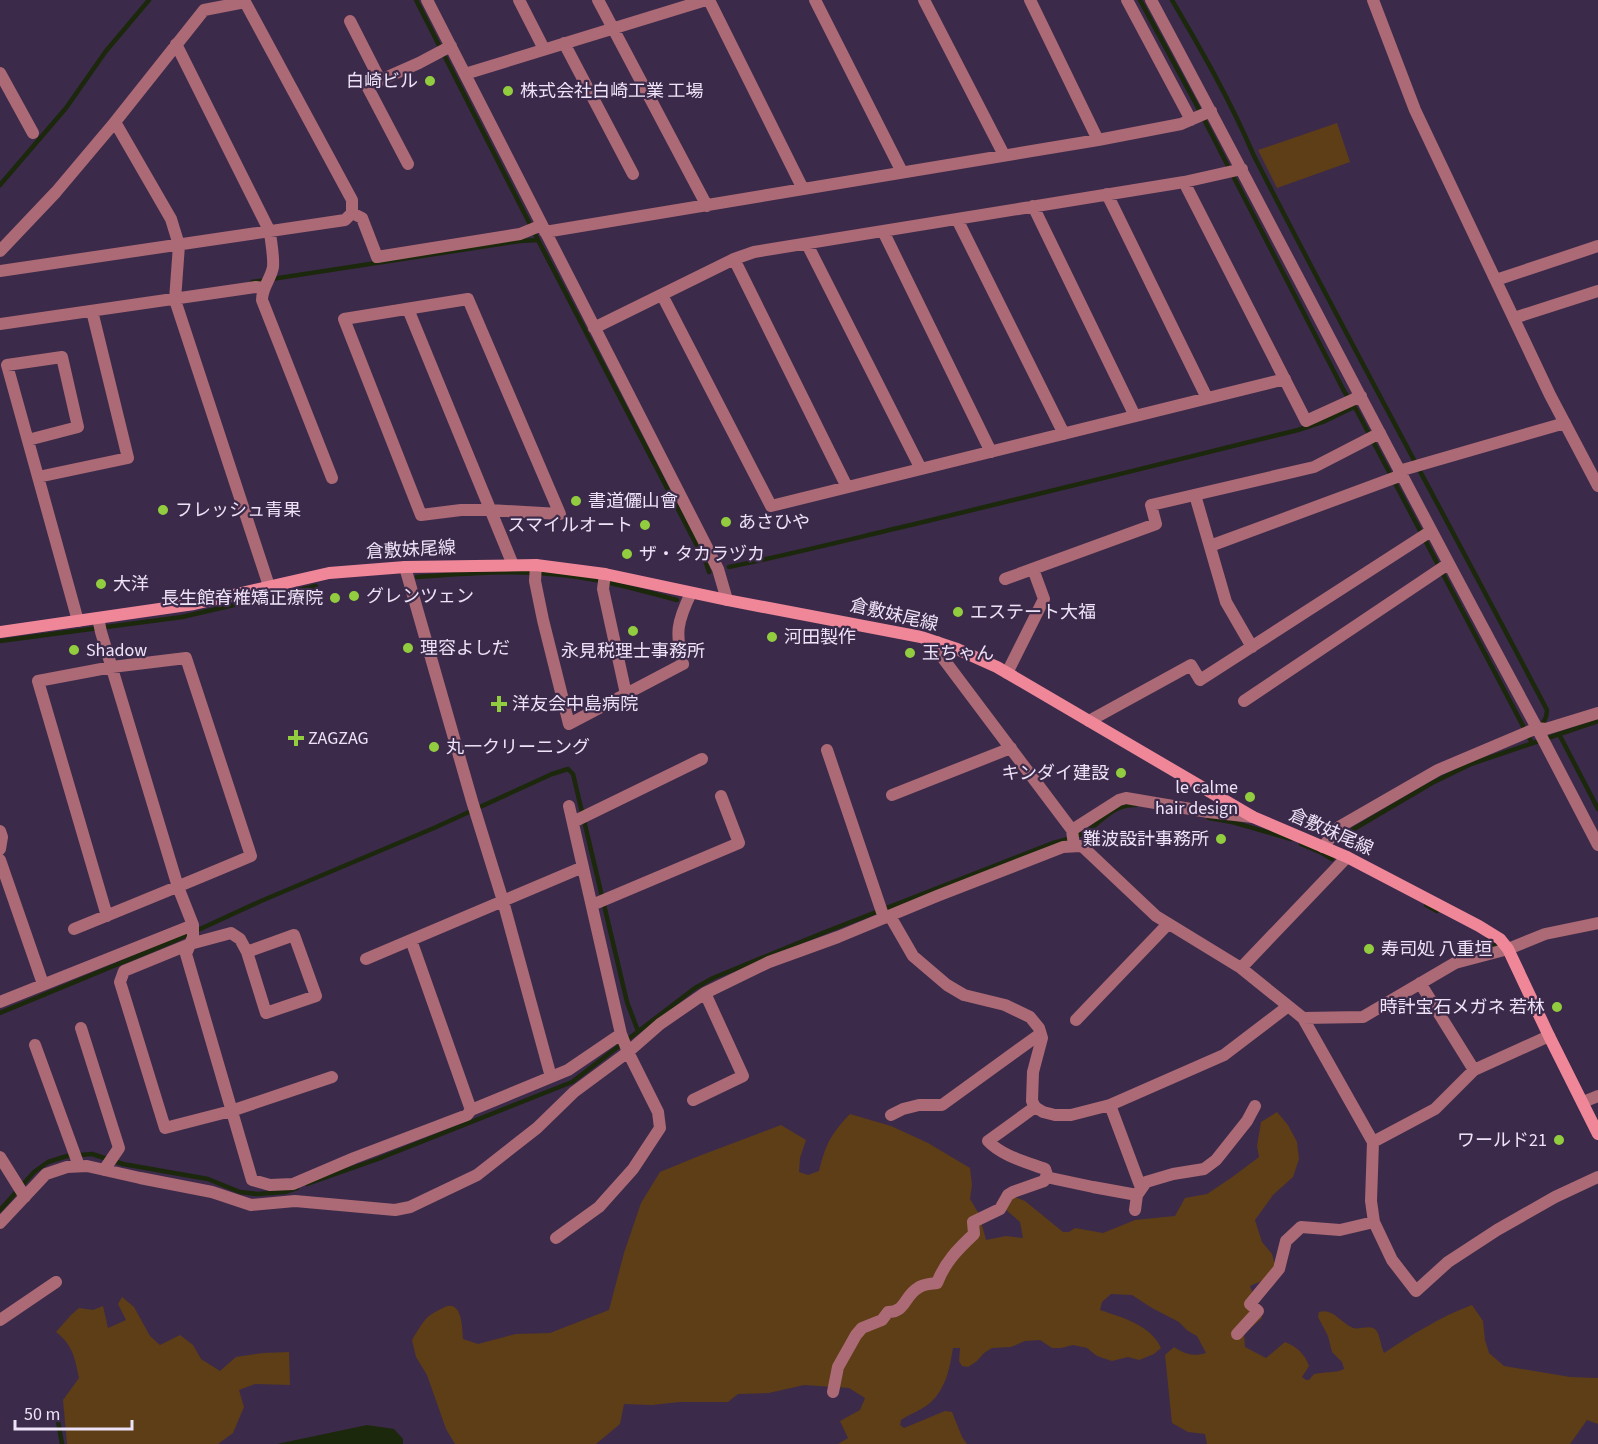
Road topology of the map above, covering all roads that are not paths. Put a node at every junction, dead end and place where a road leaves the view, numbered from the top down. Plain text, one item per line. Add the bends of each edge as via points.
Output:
1 (427, 0) edge
2 (519, 0) edge
3 (598, 0) edge
4 (708, 0) edge
5 (815, 0) edge
6 (924, 0) edge
7 (1030, 0) edge
8 (1127, 0) edge
9 (1151, 0) edge
10 (1373, 0) edge
11 (350, 21) dead end
12 (612, 28) junction
13 (564, 43) junction
14 (176, 44) junction
15 (543, 49) junction
16 (444, 50) junction
17 (0, 73) edge
18 (465, 74) junction
19 (380, 80) junction
20 (1201, 115) junction
21 (115, 122) junction
22 (33, 133) dead end
23 (1098, 140) junction
24 (1004, 155) junction
25 (408, 164) dead end
26 (1234, 170) junction
27 (902, 172) junction
28 (633, 174) dead end
29 (1184, 182) junction
30 (803, 189) junction
31 (1107, 194) junction
32 (707, 206) junction
33 (1033, 206) junction
34 (351, 213) junction
35 (957, 219) junction
36 (538, 229) junction
37 (883, 231) junction
38 (270, 232) junction
39 (807, 244) junction
40 (179, 245) junction
41 (1598, 246) edge
42 (0, 251) edge
43 (734, 259) junction
44 (0, 271) edge
45 (1496, 280) junction
46 (265, 283) junction
47 (1598, 291) edge
48 (662, 295) junction
49 (175, 296) junction
50 (408, 309) junction
51 (92, 311) junction
52 (1514, 318) junction
53 (0, 324) edge
54 (594, 328) junction
55 (1285, 379) junction
56 (1207, 399) junction
57 (1355, 399) junction
58 (1136, 416) junction
59 (1565, 423) junction
60 (1064, 434) junction
61 (1374, 436) junction
62 (28, 440) junction
63 (991, 452) junction
64 (921, 469) junction
65 (1397, 476) junction
66 (38, 477) junction
67 (332, 477) dead end
68 (1598, 486) edge
69 (847, 487) junction
70 (1195, 495) junction
71 (490, 510) junction
72 (1426, 534) junction
73 (1210, 546) junction
74 (513, 565) junction
75 (405, 567) junction
76 (1443, 567) junction
77 (1033, 569) junction
78 (536, 572) junction
79 (1005, 579) dead end
80 (604, 581) junction
81 (269, 586) junction
82 (691, 593) junction
83 (727, 600) junction
84 (78, 621) junction
85 (100, 625) junction
86 (0, 632) edge
87 (937, 642) junction
88 (1252, 647) junction
89 (112, 667) junction
90 (1007, 673) junction
91 (626, 694) junction
92 (1244, 701) dead end
93 (1598, 713) edge
94 (1089, 721) junction
95 (1535, 734) junction
96 (1011, 748) junction
97 (827, 750) dead end
98 (702, 759) dead end
99 (892, 795) dead end
100 (720, 796) dead end
101 (570, 806) dead end
102 (1253, 816) junction
103 (579, 820) junction
104 (0, 831) edge
105 (1073, 838) junction
106 (1598, 845) edge
107 (1323, 847) junction
108 (0, 849) edge
109 (1347, 857) junction
110 (0, 860) edge
111 (583, 867) junction
112 (178, 887) junction
113 (503, 901) junction
114 (599, 902) junction
115 (884, 913) junction
116 (107, 916) junction
117 (1598, 923) edge
118 (1168, 924) junction
119 (74, 929) dead end
120 (192, 933) junction
121 (411, 940) junction
122 (1508, 949) junction
123 (247, 952) junction
124 (366, 959) dead end
125 (1240, 968) junction
126 (1420, 983) junction
127 (43, 984) junction
128 (705, 993) junction
129 (0, 1002) edge
130 (1287, 1007) junction
131 (1303, 1018) junction
132 (1076, 1020) dead end
133 (81, 1028) dead end
134 (1040, 1034) junction
135 (1549, 1036) junction
136 (624, 1043) junction
137 (35, 1045) dead end
138 (1474, 1070) junction
139 (332, 1077) dead end
140 (551, 1077) junction
141 (1598, 1096) edge
142 (693, 1100) dead end
143 (1583, 1102) junction
144 (1110, 1105) junction
145 (1255, 1106) dead end
146 (1035, 1107) junction
147 (471, 1110) junction
148 (231, 1111) junction
149 (891, 1115) dead end
150 (1598, 1134) edge
151 (1373, 1142) junction
152 (0, 1157) edge
153 (76, 1159) junction
154 (108, 1163) junction
155 (1046, 1177) junction
156 (1598, 1177) edge
157 (21, 1191) junction
158 (1139, 1192) junction
159 (1135, 1210) dead end
160 (1374, 1222) junction
161 (0, 1223) edge
162 (556, 1238) dead end
163 (56, 1282) dead end
164 (0, 1320) edge
165 (1237, 1334) dead end
166 (833, 1392) dead end

1 - 16 street
2 - 15 street
3 - 12 street
4 - 12 street
4 - 30 street
5 - 27 street
6 - 24 street
7 - 23 street
8 - 20 street
9 - 20 street
10 - 45 street via 1415,110
11 - 19 street
12 - 13 street
12 - 32 street
13 - 15 street
13 - 28 street
14 - 21 street
14 - 34 street via 204,10 245,3 352,200
14 - 38 street
15 - 18 street
16 - 18 street
16 - 19 street
17 - 22 street
18 - 36 street
19 - 25 street via 367,86
20 - 23 street via 1181,124
20 - 26 street
21 - 40 street via 171,219
21 - 42 street
23 - 24 street
24 - 27 street
26 - 29 street
26 - 57 street
27 - 30 street
29 - 31 street
29 - 55 street
30 - 32 street
31 - 33 street
31 - 56 street
32 - 36 street
33 - 35 street
33 - 58 street
34 - 36 street via 362,218 377,257
34 - 38 street via 345,220
35 - 37 street
35 - 60 street
36 - 54 street
37 - 39 street
37 - 63 street
38 - 40 street
38 - 46 street via 273,264
39 - 43 street
39 - 64 street
40 - 44 street
40 - 49 street
41 - 45 street
43 - 48 street
43 - 69 street
45 - 52 street
46 - 49 street
46 - 67 street via 262,300
47 - 52 street
48 - 54 street
48 - 69 street via 771,506
49 - 51 street
49 - 81 street
50 - 71 street
50 - 71 street via 344,319 421,515
50 - 71 street via 468,299 560,514
51 - 53 street
51 - 66 street via 128,458
52 - 59 street
54 - 83 street via 717,569
55 - 56 street
55 - 57 street via 1306,421
56 - 58 street
57 - 61 street
58 - 60 street
59 - 65 street via 1418,466
59 - 68 street
60 - 63 street
61 - 65 street
61 - 70 street via 1314,467
62 - 62 street via 7,365 62,357 78,427
62 - 66 street
63 - 64 street
64 - 69 street
65 - 72 street
65 - 73 street
66 - 84 street
70 - 73 street
70 - 77 street via 1151,505 1156,524
71 - 74 street
72 - 76 street
72 - 88 street
73 - 88 street via 1226,602
74 - 75 main road, 倉敷妹尾線
74 - 78 main road, 倉敷妹尾線
75 - 81 main road, 倉敷妹尾線 via 329,573
75 - 113 street
76 - 92 street
76 - 95 street
77 - 79 street
77 - 90 street via 1044,599
78 - 80 main road, 倉敷妹尾線
78 - 91 street via 543,621 569,724
80 - 82 main road, 倉敷妹尾線
80 - 91 street
81 - 85 main road, 倉敷妹尾線
82 - 83 main road, 倉敷妹尾線
82 - 91 street via 678,628 683,664
83 - 87 main road, 倉敷妹尾線
84 - 85 main road, 倉敷妹尾線
84 - 86 main road, 倉敷妹尾線
85 - 89 street
87 - 90 main road, 倉敷妹尾線
87 - 96 street via 939,653
88 - 94 street via 1200,680 1191,665
89 - 112 street
89 - 112 street via 186,658 251,856
89 - 116 street via 38,681
90 - 94 main road, 倉敷妹尾線
93 - 95 street
94 - 102 main road, 倉敷妹尾線
95 - 106 street
95 - 107 street via 1438,770 1339,827
96 - 99 street
96 - 105 street
97 - 115 street
98 - 103 street
100 - 114 street via 739,843
101 - 103 street
102 - 105 street via 1126,798
102 - 107 main road, 倉敷妹尾線
103 - 111 street
104 - 108 street
105 - 115 street via 1064,847
105 - 118 street
107 - 109 main road, 倉敷妹尾線
109 - 122 main road, 倉敷妹尾線 via 1479,926
109 - 125 street
110 - 127 street
111 - 113 street
111 - 114 street
112 - 116 street
112 - 120 street
113 - 121 street
113 - 140 street
114 - 136 street
115 - 128 street via 838,937 769,962
115 - 134 street via 913,956 946,986 1030,1017
116 - 119 street
117 - 122 street via 1545,934
118 - 125 street
118 - 132 street
120 - 123 street via 231,933 240,939
120 - 127 street
120 - 148 street via 186,954
120 - 148 street via 124,970 120,982 165,1128
121 - 124 street
121 - 147 street
122 - 126 street via 1455,963
122 - 135 main road, 倉敷妹尾線
123 - 123 street via 266,1013 316,996 294,935
125 - 130 street
126 - 131 street via 1363,1017
126 - 138 street
127 - 129 street
128 - 136 street
128 - 142 street via 743,1076
130 - 131 street
130 - 144 street via 1224,1055
131 - 151 street
133 - 154 street via 120,1148
134 - 146 street via 1033,1072
134 - 149 street via 942,1105 903,1108
135 - 138 street
135 - 143 main road, 倉敷妹尾線
136 - 140 street
136 - 154 street via 537,1128 477,1175 410,1207 395,1210 295,1201 251,1205
136 - 162 street via 658,1112 660,1128 633,1169 599,1207
137 - 153 street
138 - 151 street via 1436,1109
139 - 148 street
140 - 147 street
141 - 143 street
143 - 150 main road, 倉敷妹尾線
144 - 146 street via 1071,1115 1055,1115
144 - 158 street
145 - 158 street via 1216,1160 1204,1169 1146,1182
146 - 155 street via 988,1141 1017,1159 1045,1169
147 - 148 street via 283,1186 252,1180
151 - 160 street
152 - 157 street
153 - 154 street via 87,1166
153 - 157 street
155 - 158 street
155 - 166 street via 1008,1195 1000,1209 973,1222 974,1234 958,1248 937,1283 918,1287 902,1307 862,1328 838,1366
156 - 160 street via 1497,1230 1448,1262 1416,1291 1392,1260
157 - 161 street
158 - 159 street
160 - 165 street via 1340,1230 1301,1227 1286,1241 1279,1269 1250,1304 1258,1311
163 - 164 street

